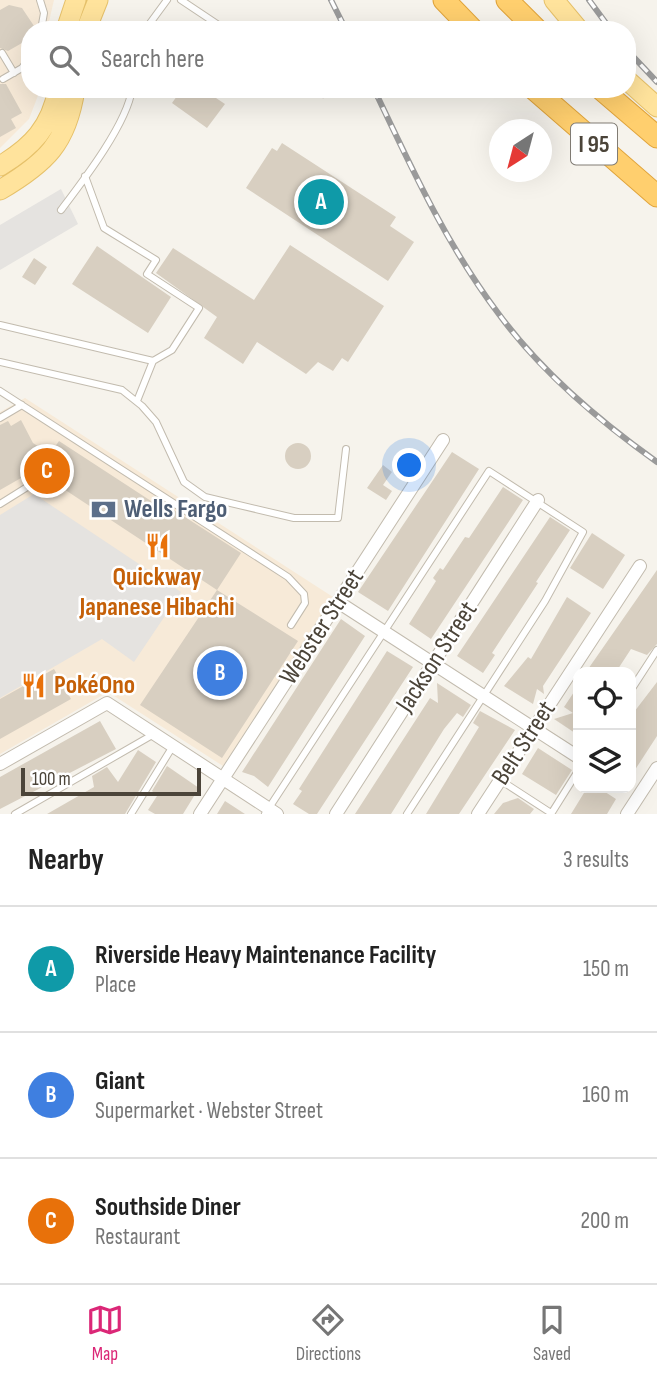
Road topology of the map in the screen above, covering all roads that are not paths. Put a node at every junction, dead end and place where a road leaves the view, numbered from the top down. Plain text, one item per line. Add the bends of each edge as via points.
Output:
1 (40, 0) edge
2 (76, 0) edge
3 (98, 0) edge
4 (167, 0) edge
5 (181, 0) edge
6 (444, 0) edge
7 (507, 0) edge
8 (554, 0) edge
9 (43, 21) edge
10 (69, 21) edge
11 (90, 21) edge
12 (152, 21) edge
13 (212, 21) edge
14 (464, 21) edge
15 (528, 21) edge
16 (572, 21) edge
17 (2, 53) dead end
18 (21, 66) edge
19 (14, 73) junction
20 (3, 79) dead end
21 (636, 88) edge
22 (56, 98) edge
23 (73, 98) edge
24 (130, 98) edge
25 (544, 98) edge
26 (612, 98) edge
27 (657, 107) edge
28 (657, 137) edge
29 (0, 166) edge
30 (620, 174) dead end
31 (85, 176) junction
32 (0, 190) edge
33 (657, 196) edge
34 (61, 210) dead end
35 (657, 213) edge
36 (0, 325) edge
37 (153, 361) junction
38 (0, 362) edge
39 (0, 391) edge
40 (136, 401) junction
41 (22, 405) junction
42 (0, 418) edge
43 (443, 440) dead end
44 (346, 449) dead end
45 (32, 484) dead end
46 (538, 500) junction
47 (0, 504) edge
48 (640, 566) dead end
49 (338, 602) junction
50 (291, 625) dead end
51 (384, 632) junction
52 (657, 650) edge
53 (433, 663) junction
54 (579, 667) edge
55 (573, 677) edge
56 (636, 682) edge
57 (484, 696) junction
58 (534, 729) junction
59 (154, 734) junction
60 (173, 747) junction
61 (573, 754) edge
62 (0, 764) edge
63 (657, 768) edge
64 (223, 779) junction
65 (573, 779) edge
66 (500, 780) junction
67 (636, 793) edge
68 (639, 795) junction
69 (270, 812) edge
70 (551, 813) edge
71 (15, 814) edge
72 (131, 814) edge
73 (200, 814) edge
74 (336, 814) edge
75 (407, 814) edge
76 (478, 814) edge
77 (627, 814) edge

1 - 9 lane
2 - 10 main road
3 - 11 main road
4 - 12 lane
5 - 13 lane
6 - 14 highway
7 - 15 highway
8 - 16 main road
17 - 19 lane
18 - 19 lane
19 - 20 lane
21 - 27 main road
22 - 29 main road via 38,137
23 - 32 main road via 57,144 32,170
24 - 31 lane
25 - 33 highway, I 95
26 - 28 highway, I 95
30 - 35 highway
31 - 34 lane
31 - 37 lane via 104,228 156,260 147,274 199,308 172,350
36 - 37 lane
37 - 40 lane
38 - 40 lane via 122,390
39 - 41 lane
40 - 44 lane via 160,428 184,482 205,497 294,518 338,518
41 - 42 lane
41 - 50 lane via 288,577 304,594 305,603
43 - 49 street, Webster Street
45 - 47 lane
46 - 51 lane via 489,471
46 - 53 street, Jackson Street
46 - 57 lane via 583,532
48 - 54 street, Belt Street
49 - 51 street
49 - 64 street, Webster Street
51 - 53 street
51 - 69 lane
52 - 56 lane
53 - 57 street
53 - 74 street, Jackson Street
55 - 58 street, Belt Street
57 - 58 street
57 - 75 lane
58 - 61 street
58 - 66 street, Belt Street
59 - 60 street
59 - 62 street via 107,703
59 - 71 lane
60 - 64 street
60 - 72 lane
63 - 68 street
64 - 69 street
64 - 73 street, Webster Street
65 - 70 lane
66 - 70 lane
66 - 76 street, Belt Street
67 - 68 street
68 - 77 street

